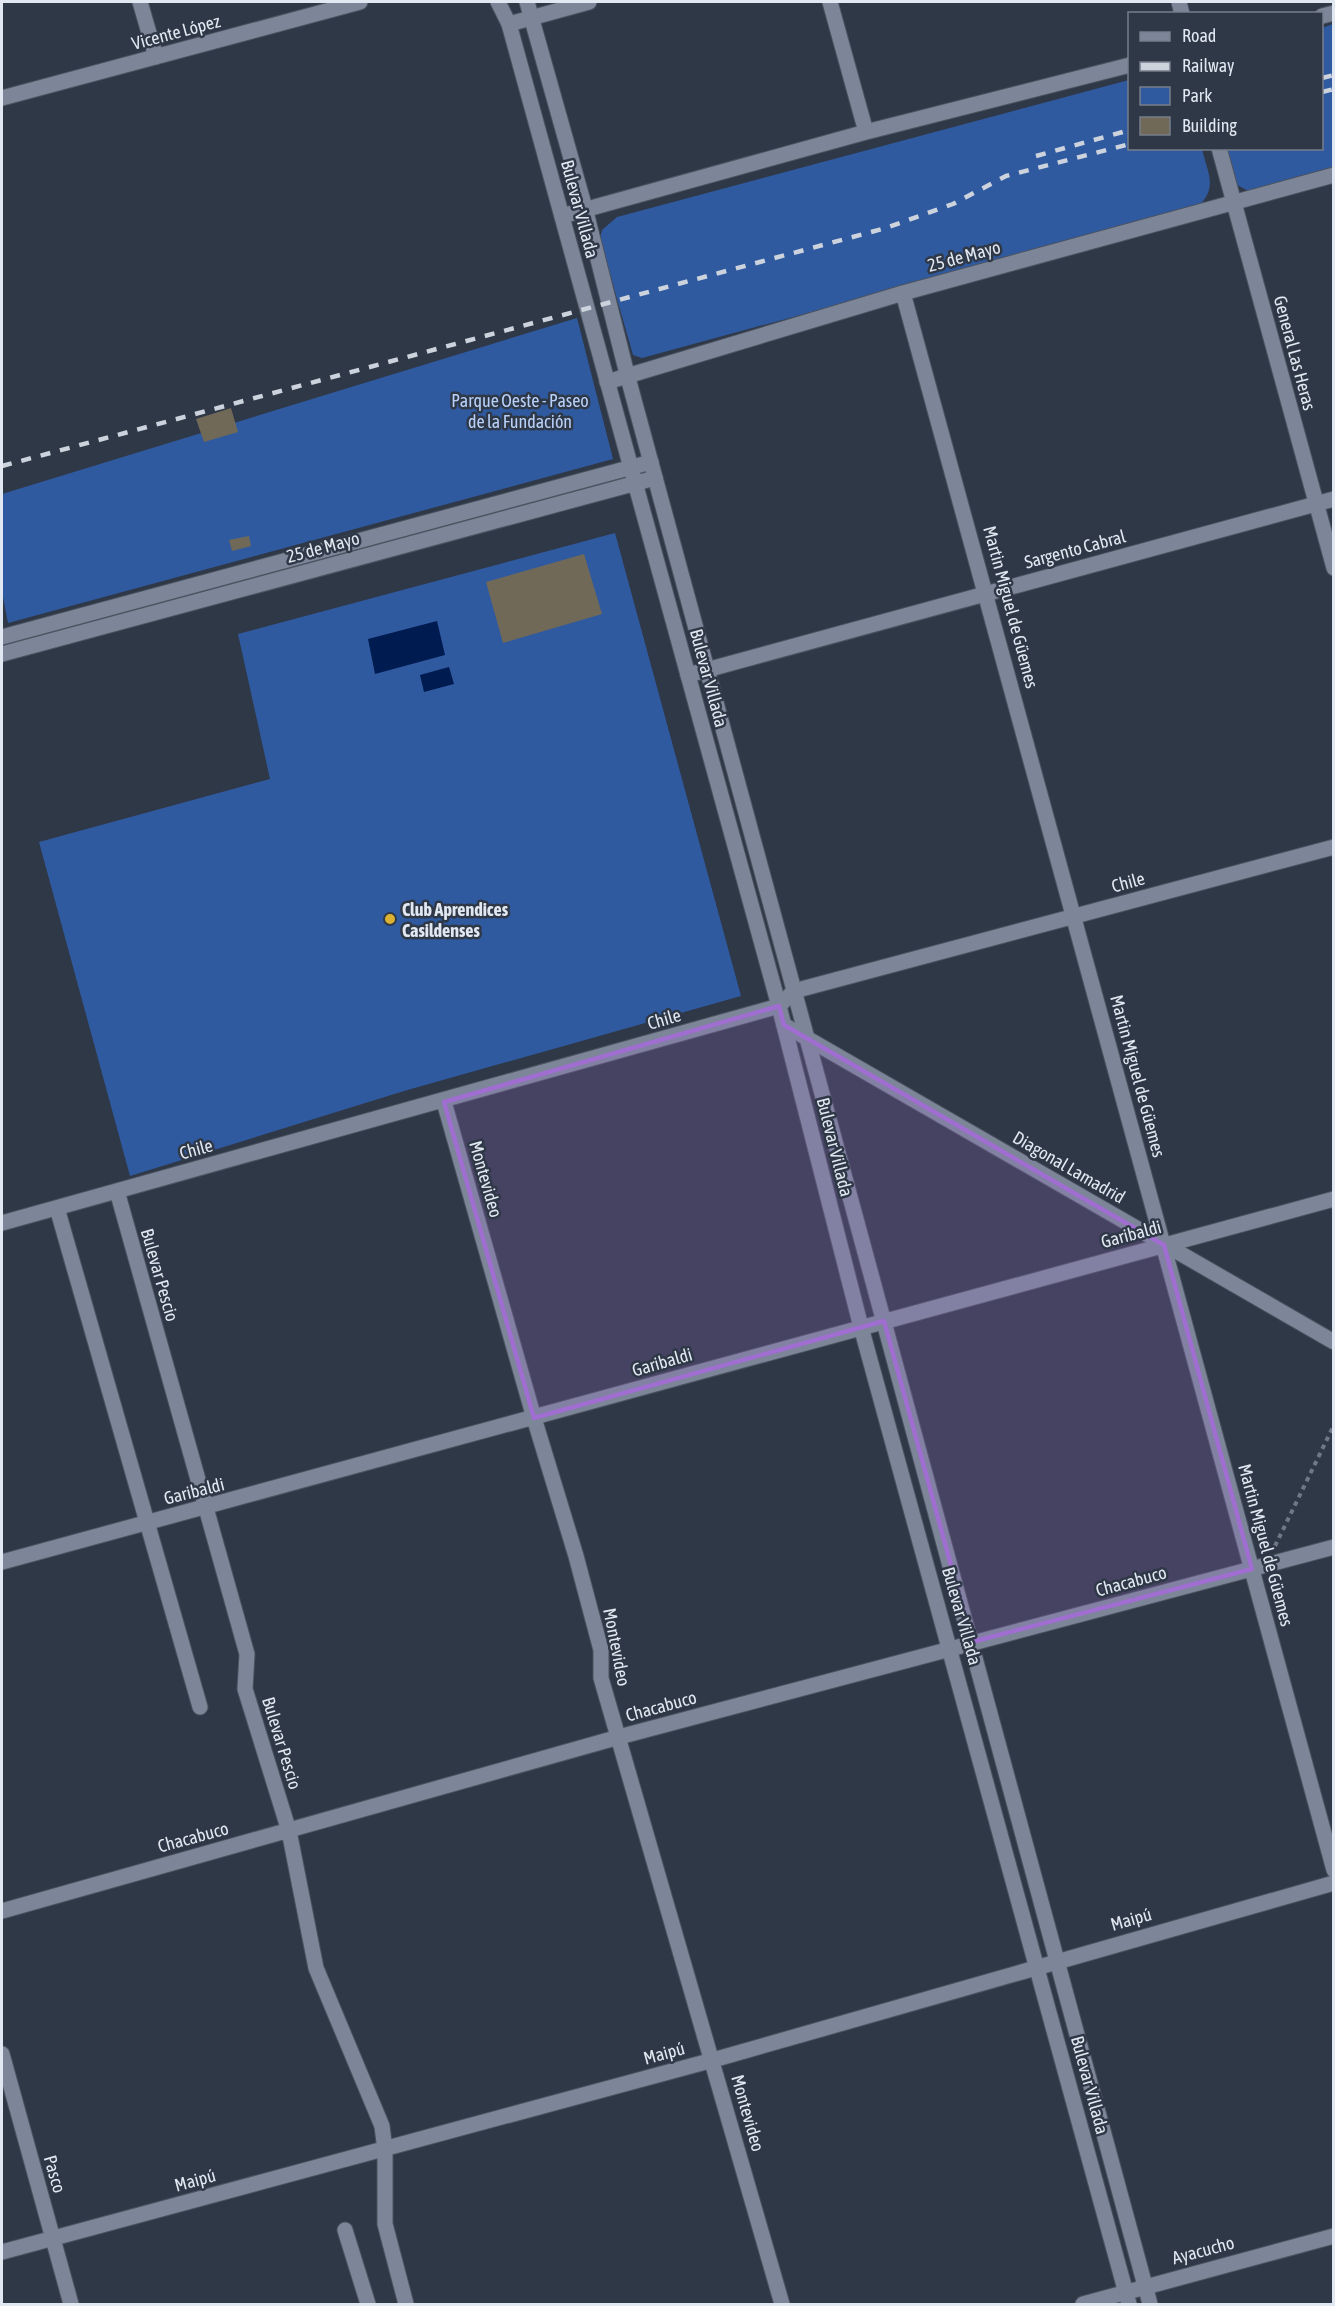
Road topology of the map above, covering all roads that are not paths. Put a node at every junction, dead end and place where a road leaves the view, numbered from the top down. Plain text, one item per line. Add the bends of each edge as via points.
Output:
1 (140, 2) edge
2 (360, 2) edge
3 (498, 2) edge
4 (526, 2) edge
5 (589, 2) edge
6 (830, 2) edge
7 (531, 17) junction
8 (509, 24) junction
9 (156, 57) junction
10 (1128, 66) edge
11 (2, 98) edge
12 (866, 132) junction
13 (1220, 150) edge
14 (1334, 175) edge
15 (1234, 202) junction
16 (585, 208) junction
17 (562, 216) junction
18 (903, 294) junction
19 (627, 374) junction
20 (607, 381) junction
21 (651, 462) junction
22 (631, 468) junction
23 (655, 478) junction
24 (635, 483) junction
25 (1334, 500) edge
26 (1316, 504) junction
27 (1334, 568) edge
28 (987, 593) junction
29 (2, 637) edge
30 (2, 654) edge
31 (707, 670) junction
32 (688, 675) junction
33 (1334, 847) edge
34 (1075, 917) junction
35 (794, 991) junction
36 (779, 1006) junction
37 (784, 1025) junction
38 (807, 1036) junction
39 (444, 1102) junction
40 (117, 1191) junction
41 (1334, 1199) edge
42 (57, 1208) junction
43 (2, 1223) edge
44 (1164, 1245) junction
45 (884, 1321) junction
46 (861, 1327) junction
47 (1334, 1342) edge
48 (534, 1418) junction
49 (205, 1509) junction
50 (147, 1523) junction
51 (1334, 1547) edge
52 (2, 1562) edge
53 (1259, 1567) junction
54 (972, 1642) junction
55 (952, 1650) junction
56 (200, 1707) dead end
57 (619, 1737) junction
58 (289, 1831) junction
59 (1334, 1870) edge
60 (1334, 1883) edge
61 (2, 1911) edge
62 (1057, 1960) junction
63 (1038, 1966) junction
64 (2, 2054) edge
65 (713, 2060) junction
66 (385, 2150) junction
67 (345, 2230) dead end
68 (1334, 2236) edge
69 (53, 2237) junction
70 (2, 2252) edge
71 (1145, 2286) junction
72 (1128, 2298) edge
73 (71, 2304) edge
74 (368, 2304) edge
75 (406, 2304) edge
76 (782, 2304) edge
77 (1083, 2304) edge
78 (1150, 2304) edge

1 - 9 street
2 - 9 street, Vicente López
3 - 8 street, Bulevar Villada
4 - 7 street, Bulevar Villada
5 - 7 street
6 - 12 street
7 - 8 street
7 - 16 street, Bulevar Villada
8 - 17 street, Bulevar Villada
9 - 11 street, Vicente López
10 - 12 street
12 - 16 street
13 - 15 street, General Las Heras
14 - 15 street, 25 de Mayo
15 - 18 street, 25 de Mayo
15 - 26 street, General Las Heras
16 - 17 street
16 - 19 street, Bulevar Villada
17 - 20 street, Bulevar Villada
18 - 19 street, 25 de Mayo
18 - 28 street, Martin Miguel de Güemes
19 - 20 street, 25 de Mayo
19 - 21 street, Bulevar Villada
20 - 22 street, Bulevar Villada
21 - 22 street, 25 de Mayo
21 - 23 street, Bulevar Villada
22 - 24 street, Bulevar Villada
22 - 29 street, 25 de Mayo
23 - 24 street, 25 de Mayo
23 - 31 street, Bulevar Villada
24 - 30 street, 25 de Mayo
24 - 32 street, Bulevar Villada
25 - 26 street, Sargento Cabral
26 - 27 street, General Las Heras
26 - 28 street, Sargento Cabral
28 - 31 street, Sargento Cabral
28 - 34 street, Martin Miguel de Güemes
31 - 32 street, Sargento Cabral
31 - 35 street, Bulevar Villada
32 - 36 street, Bulevar Villada
33 - 34 street, Chile
34 - 35 street, Chile
34 - 44 street, Martin Miguel de Güemes
35 - 36 street, Chile
35 - 38 street, Bulevar Villada
36 - 37 street, Bulevar Villada
36 - 39 street, Chile
37 - 38 street, Diagonal Lamadrid
37 - 46 street, Bulevar Villada
38 - 44 street, Diagonal Lamadrid
38 - 45 street, Bulevar Villada
39 - 40 street, Chile
39 - 48 street, Montevideo
40 - 42 street, Chile
40 - 49 street, Bulevar Pescio
41 - 44 street, Garibaldi
42 - 43 street, Chile
42 - 50 street
44 - 45 street, Garibaldi
44 - 47 street, Diagonal Lamadrid
44 - 53 street, Martin Miguel de Güemes
45 - 46 street, Garibaldi
45 - 54 street, Bulevar Villada
46 - 48 street, Garibaldi
46 - 55 street, Bulevar Villada
48 - 49 street, Garibaldi
48 - 57 street, Montevideo via 579,1567 601,1650 601,1678
49 - 50 street, Garibaldi
49 - 58 street, Bulevar Pescio via 247,1654 245,1689
50 - 52 street, Garibaldi
50 - 56 street
51 - 53 street, Chacabuco
53 - 54 street, Chacabuco
53 - 59 street, Martin Miguel de Güemes
54 - 55 street, Chacabuco
54 - 62 street, Bulevar Villada
55 - 57 street, Chacabuco
55 - 63 street, Bulevar Villada
57 - 58 street, Chacabuco
57 - 65 street, Montevideo
58 - 61 street, Chacabuco
58 - 66 street, Bulevar Pescio via 316,1968 382,2126
60 - 62 street, Maipú
62 - 63 street, Maipú
62 - 71 street, Bulevar Villada
63 - 65 street, Maipú
63 - 72 street, Bulevar Villada
64 - 69 street, Pasco
65 - 66 street, Maipú
65 - 76 street, Montevideo
66 - 69 street, Maipú
66 - 75 street, Bulevar Pescio via 385,2224
67 - 74 street
68 - 71 street, Ayacucho
69 - 70 street, Maipú
69 - 73 street, Pasco
71 - 72 street, Ayacucho
71 - 78 street, Bulevar Villada
72 - 77 street, Ayacucho

